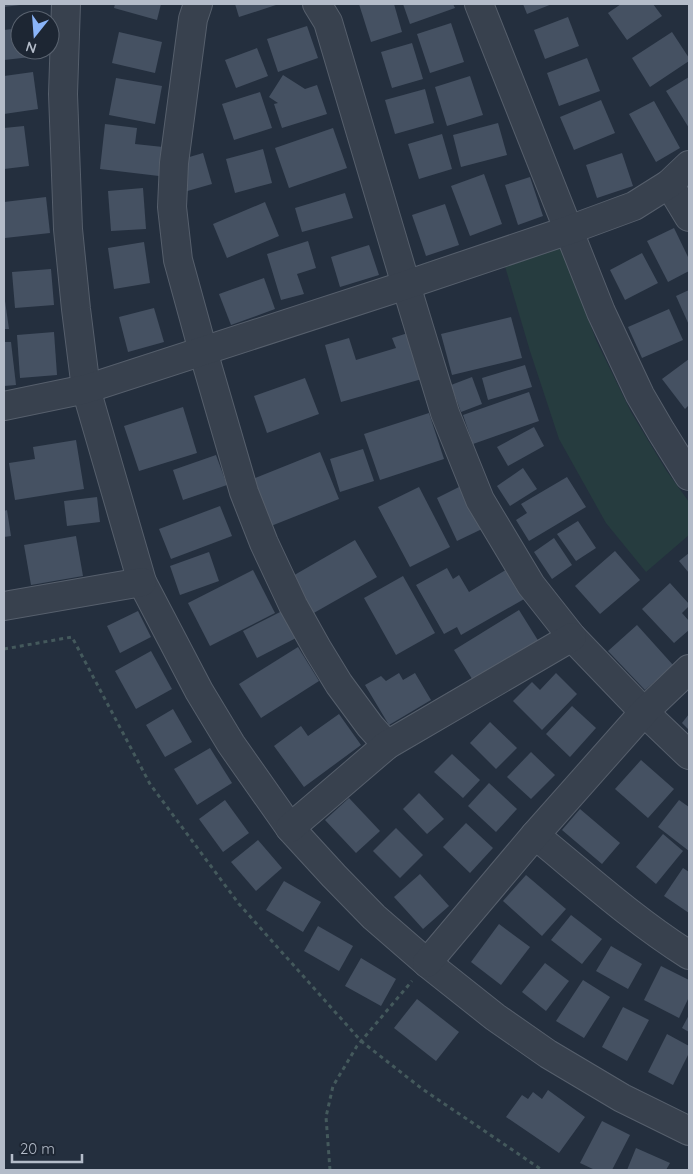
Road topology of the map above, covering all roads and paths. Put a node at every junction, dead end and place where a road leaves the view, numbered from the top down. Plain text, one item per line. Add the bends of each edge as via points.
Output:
1 (66, 4) edge
2 (198, 4) edge
3 (317, 4) edge
4 (479, 4) edge
5 (689, 165) edge
6 (669, 184) junction
7 (689, 217) edge
8 (569, 230) junction
9 (406, 285) junction
10 (203, 351) junction
11 (86, 389) junction
12 (4, 406) edge
13 (689, 476) edge
14 (142, 582) junction
15 (4, 606) edge
16 (572, 637) junction
17 (4, 649) edge
18 (689, 668) edge
19 (644, 712) junction
20 (387, 745) junction
21 (689, 755) edge
22 (290, 828) junction
23 (535, 835) junction
24 (689, 955) edge
25 (428, 963) junction
26 (361, 1041) junction
27 (689, 1131) edge
28 (330, 1170) edge
29 (542, 1170) edge

1 - 11 lane via 63,94 68,229
2 - 10 lane via 192,19 174,162 172,207 178,260
3 - 9 lane via 328,22
4 - 8 lane
5 - 6 lane
6 - 7 lane
6 - 8 lane via 634,206
8 - 9 lane
8 - 13 lane via 601,312 640,395
9 - 10 lane
9 - 16 lane via 446,413 480,500 531,585
10 - 11 lane
10 - 20 lane via 244,492 264,543 321,655 339,684
11 - 12 lane
11 - 14 lane
14 - 15 lane
14 - 22 lane via 231,744
16 - 19 lane
16 - 20 lane
17 - 26 path via 72,637 150,784 239,904
18 - 19 lane
19 - 21 lane
19 - 23 lane
20 - 22 lane
22 - 25 lane via 374,917
23 - 24 lane via 613,899
23 - 25 lane
25 - 26 path
25 - 27 lane via 548,1054 622,1098
26 - 28 path via 332,1086 326,1117
26 - 29 path via 421,1088

